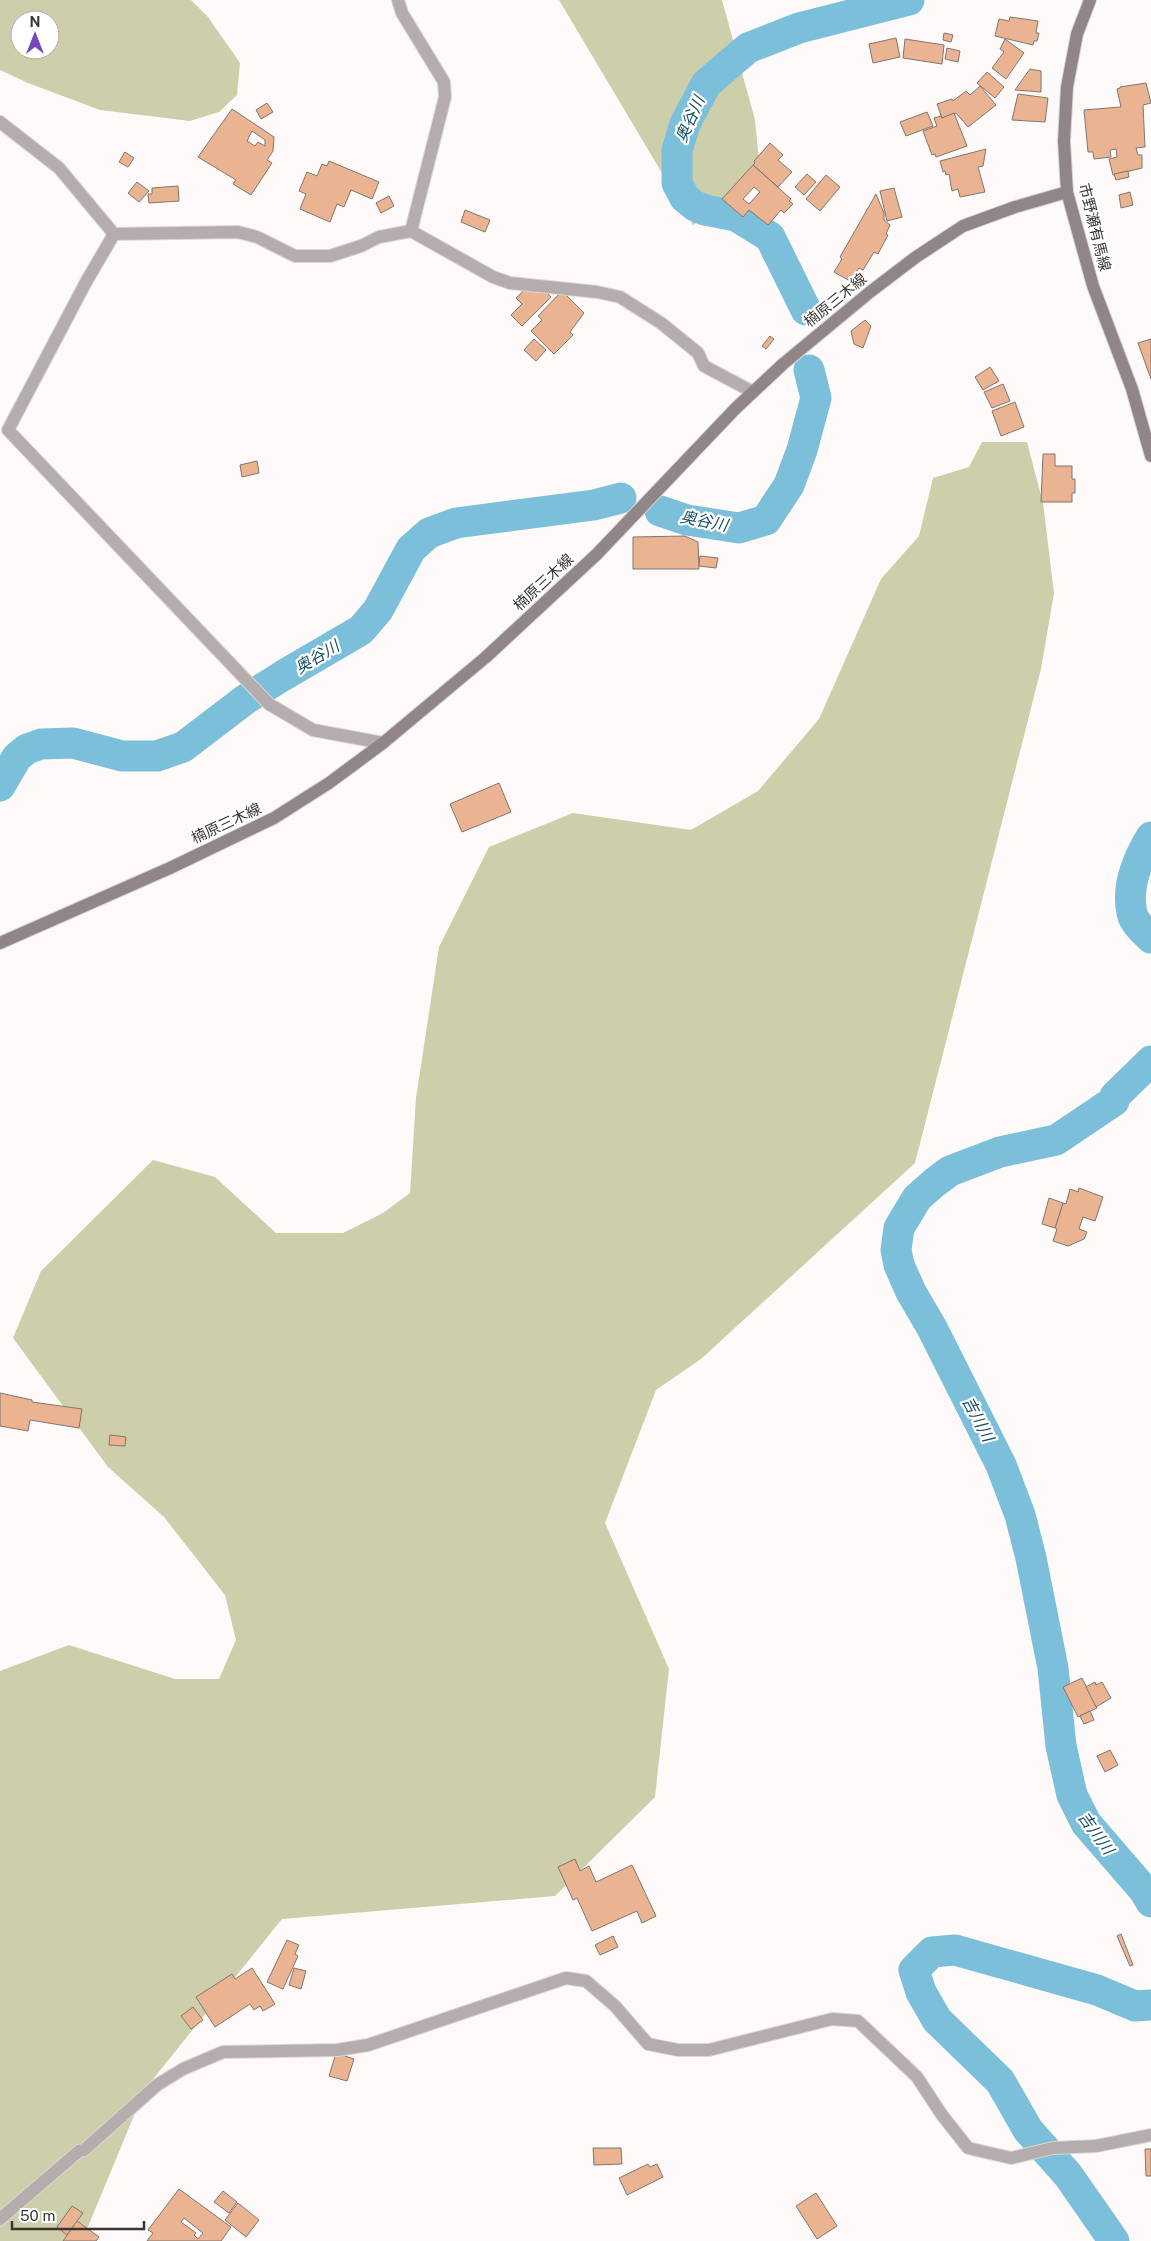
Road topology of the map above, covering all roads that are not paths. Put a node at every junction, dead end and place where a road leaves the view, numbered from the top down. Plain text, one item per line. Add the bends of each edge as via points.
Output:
1 (398, 0) edge
2 (1090, 0) edge
3 (0, 122) edge
4 (1067, 192) junction
5 (411, 231) junction
6 (114, 234) junction
7 (753, 392) junction
8 (1151, 456) edge
9 (383, 743) junction
10 (0, 943) edge
11 (1151, 2135) edge
12 (0, 2219) edge

1 - 5 street via 402,13 444,82 445,97
2 - 4 main road, 市野瀬有馬線 via 1077,34 1067,87 1064,141
3 - 6 street via 59,168
4 - 7 main road, 楠原三木線 via 962,226 870,292
4 - 8 main road, 市野瀬有馬線 via 1093,286 1132,389
5 - 6 street via 380,237 330,256 295,256 257,237 238,232
5 - 7 street via 493,277 510,283 620,297 661,323 698,353 704,366
6 - 9 street via 8,430 269,704 313,730
7 - 9 main road, 楠原三木線 via 597,554 486,657
9 - 10 main road, 楠原三木線 via 329,784 274,818
11 - 12 street via 1127,2142 1053,2148 1011,2158 968,2148 917,2077 858,2021 832,2019 709,2050 678,2050 648,2044 615,2006 586,1981 566,1978 368,2045 336,2050 223,2052 183,2068 157,2085

